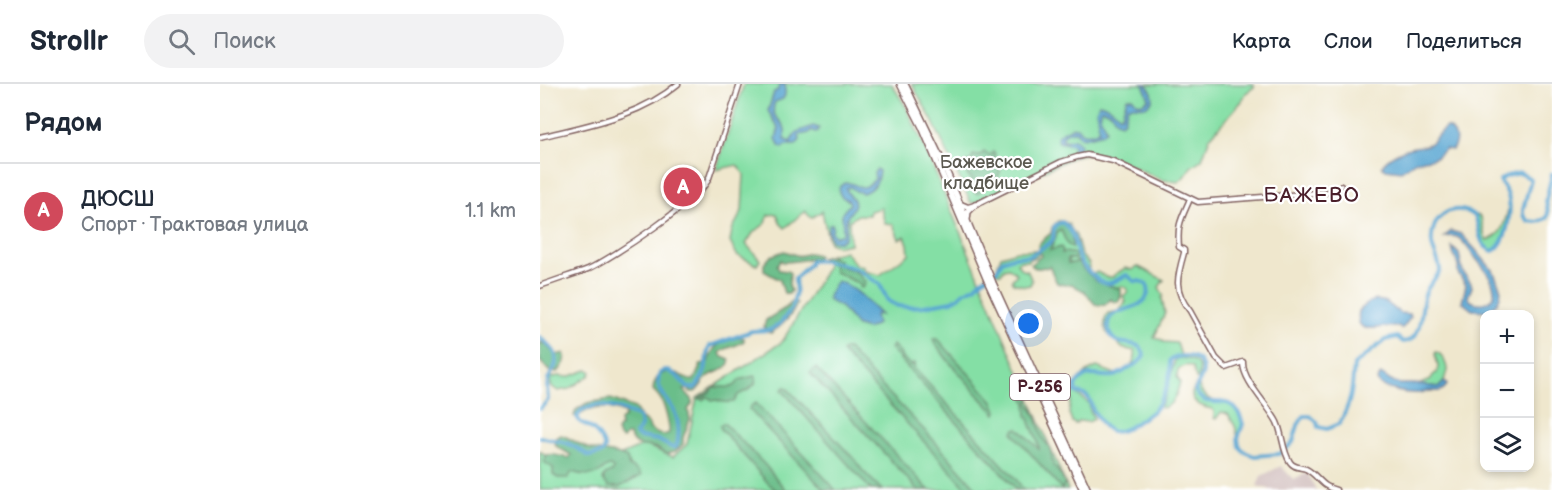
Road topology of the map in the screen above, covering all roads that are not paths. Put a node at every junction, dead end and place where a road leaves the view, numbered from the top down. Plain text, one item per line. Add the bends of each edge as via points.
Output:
1 (678, 84) edge
2 (740, 84) edge
3 (900, 84) edge
4 (904, 84) edge
5 (540, 137) edge
6 (1341, 186) dead end
7 (1190, 199) junction
8 (959, 202) junction
9 (975, 205) junction
10 (967, 221) junction
11 (983, 266) junction
12 (991, 284) junction
13 (540, 286) edge
14 (1083, 490) edge
15 (1088, 490) edge
16 (1336, 490) edge

1 - 5 street via 630,112
2 - 13 street via 705,187 611,257
3 - 11 highway, Р-256
4 - 8 highway, Р-256
6 - 7 street via 1330,192 1206,202
7 - 9 street via 1113,161 1087,155 1067,160
7 - 16 street via 1179,223 1179,247 1184,253 1178,284 1186,306 1221,364 1226,368 1243,363 1245,374 1276,421 1293,465 1306,469
8 - 9 street via 966,207
8 - 10 highway, Р-256
9 - 10 highway via 968,212
10 - 11 highway, Р-256
11 - 12 highway, Р-256
12 - 14 highway, Р-256
12 - 15 highway, Р-256

